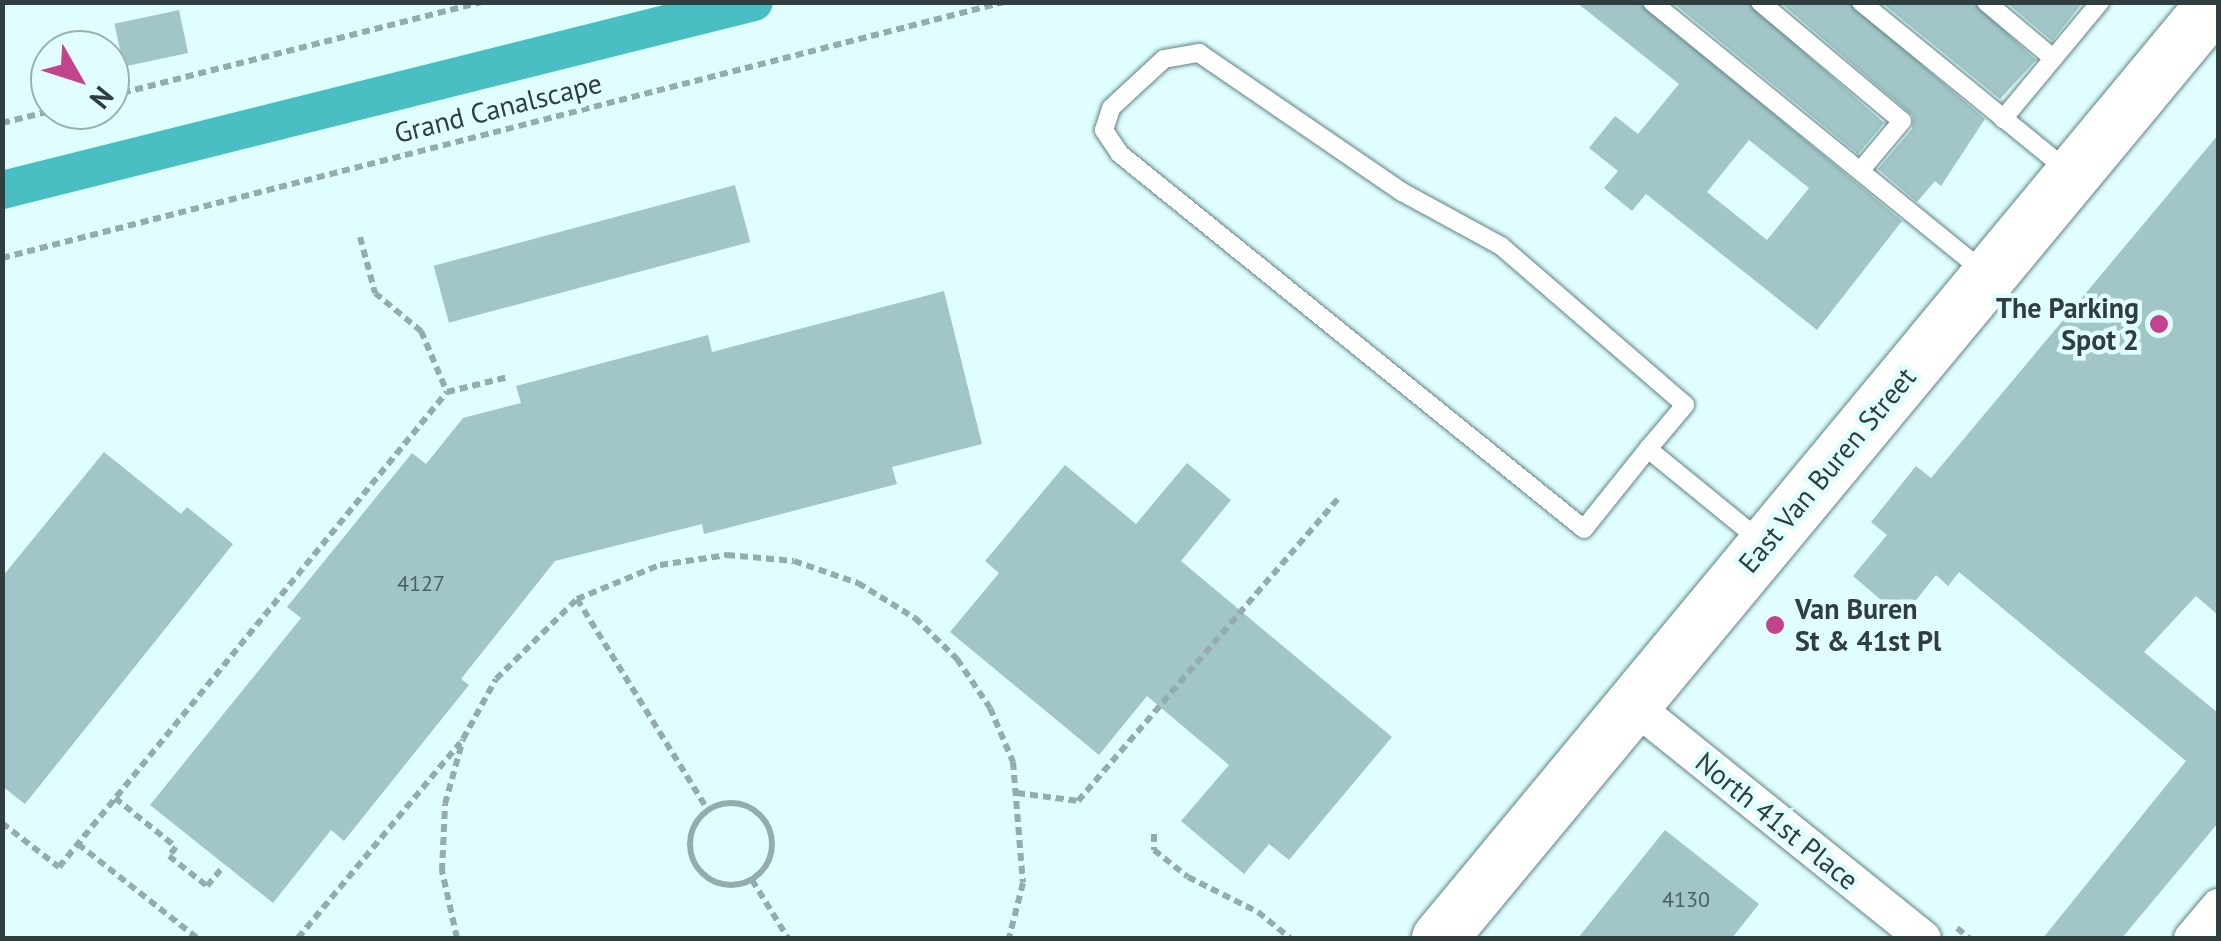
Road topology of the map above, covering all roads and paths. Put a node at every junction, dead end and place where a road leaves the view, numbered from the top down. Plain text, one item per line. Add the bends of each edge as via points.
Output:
1 (482, 2) edge
2 (1004, 2) edge
3 (1652, 2) edge
4 (1760, 2) edge
5 (1861, 2) edge
6 (1986, 2) edge
7 (2215, 2) edge
8 (2092, 5) edge
9 (2053, 58) junction
10 (130, 91) edge
11 (30, 116) edge
12 (2003, 119) junction
13 (2, 123) edge
14 (1861, 170) junction
15 (2072, 175) junction
16 (360, 237) dead end
17 (2, 258) edge
18 (1988, 276) junction
19 (508, 377) dead end
20 (446, 392) junction
21 (1648, 450) junction
22 (1340, 496) dead end
23 (1765, 544) junction
24 (577, 600) junction
25 (1632, 704) junction
26 (463, 739) junction
27 (1018, 792) junction
28 (115, 798) junction
29 (708, 810) junction
30 (2, 823) edge
31 (1154, 834) dead end
32 (78, 844) junction
33 (222, 868) dead end
34 (752, 880) junction
35 (2218, 906) edge
36 (197, 938) edge
37 (298, 938) edge
38 (457, 938) edge
39 (788, 938) edge
40 (1009, 938) edge
41 (1290, 938) edge
42 (1439, 938) edge
43 (1922, 938) edge
44 (2191, 938) edge

1 - 10 path
2 - 17 path, Grand Canalscape
3 - 14 lane
4 - 14 lane via 1902,121
5 - 12 lane
6 - 9 lane
7 - 15 main road, East Van Buren Street
8 - 9 lane
9 - 12 lane
11 - 13 path
12 - 15 lane
14 - 18 lane
15 - 18 main road, East Van Buren Street
16 - 20 path via 375,293 421,330
18 - 23 main road, East Van Buren Street
19 - 20 path
20 - 28 path
21 - 21 lane via 1686,405 1501,246 1402,192 1224,65 1199,53 1164,59 1111,108 1104,130 1120,154 1584,529
21 - 23 lane
22 - 27 path via 1078,801
23 - 25 main road, East Van Buren Street
24 - 26 path via 496,679
24 - 27 path via 660,565 727,556 794,562 858,583 915,618 957,659 990,708
24 - 29 path
25 - 42 main road, East Van Buren Street
25 - 43 street, North 41st Place
26 - 37 path
26 - 38 path via 445,804 442,872
27 - 40 path via 1023,883
28 - 32 path
28 - 33 path via 176,847 169,856 207,886
29 - 34 path via 690,832 692,860 711,881 738,886
29 - 34 path via 736,803 762,816 773,844
30 - 32 path via 59,867
31 - 41 path via 1154,850 1188,877 1258,912
32 - 36 path
34 - 39 path
35 - 44 street

